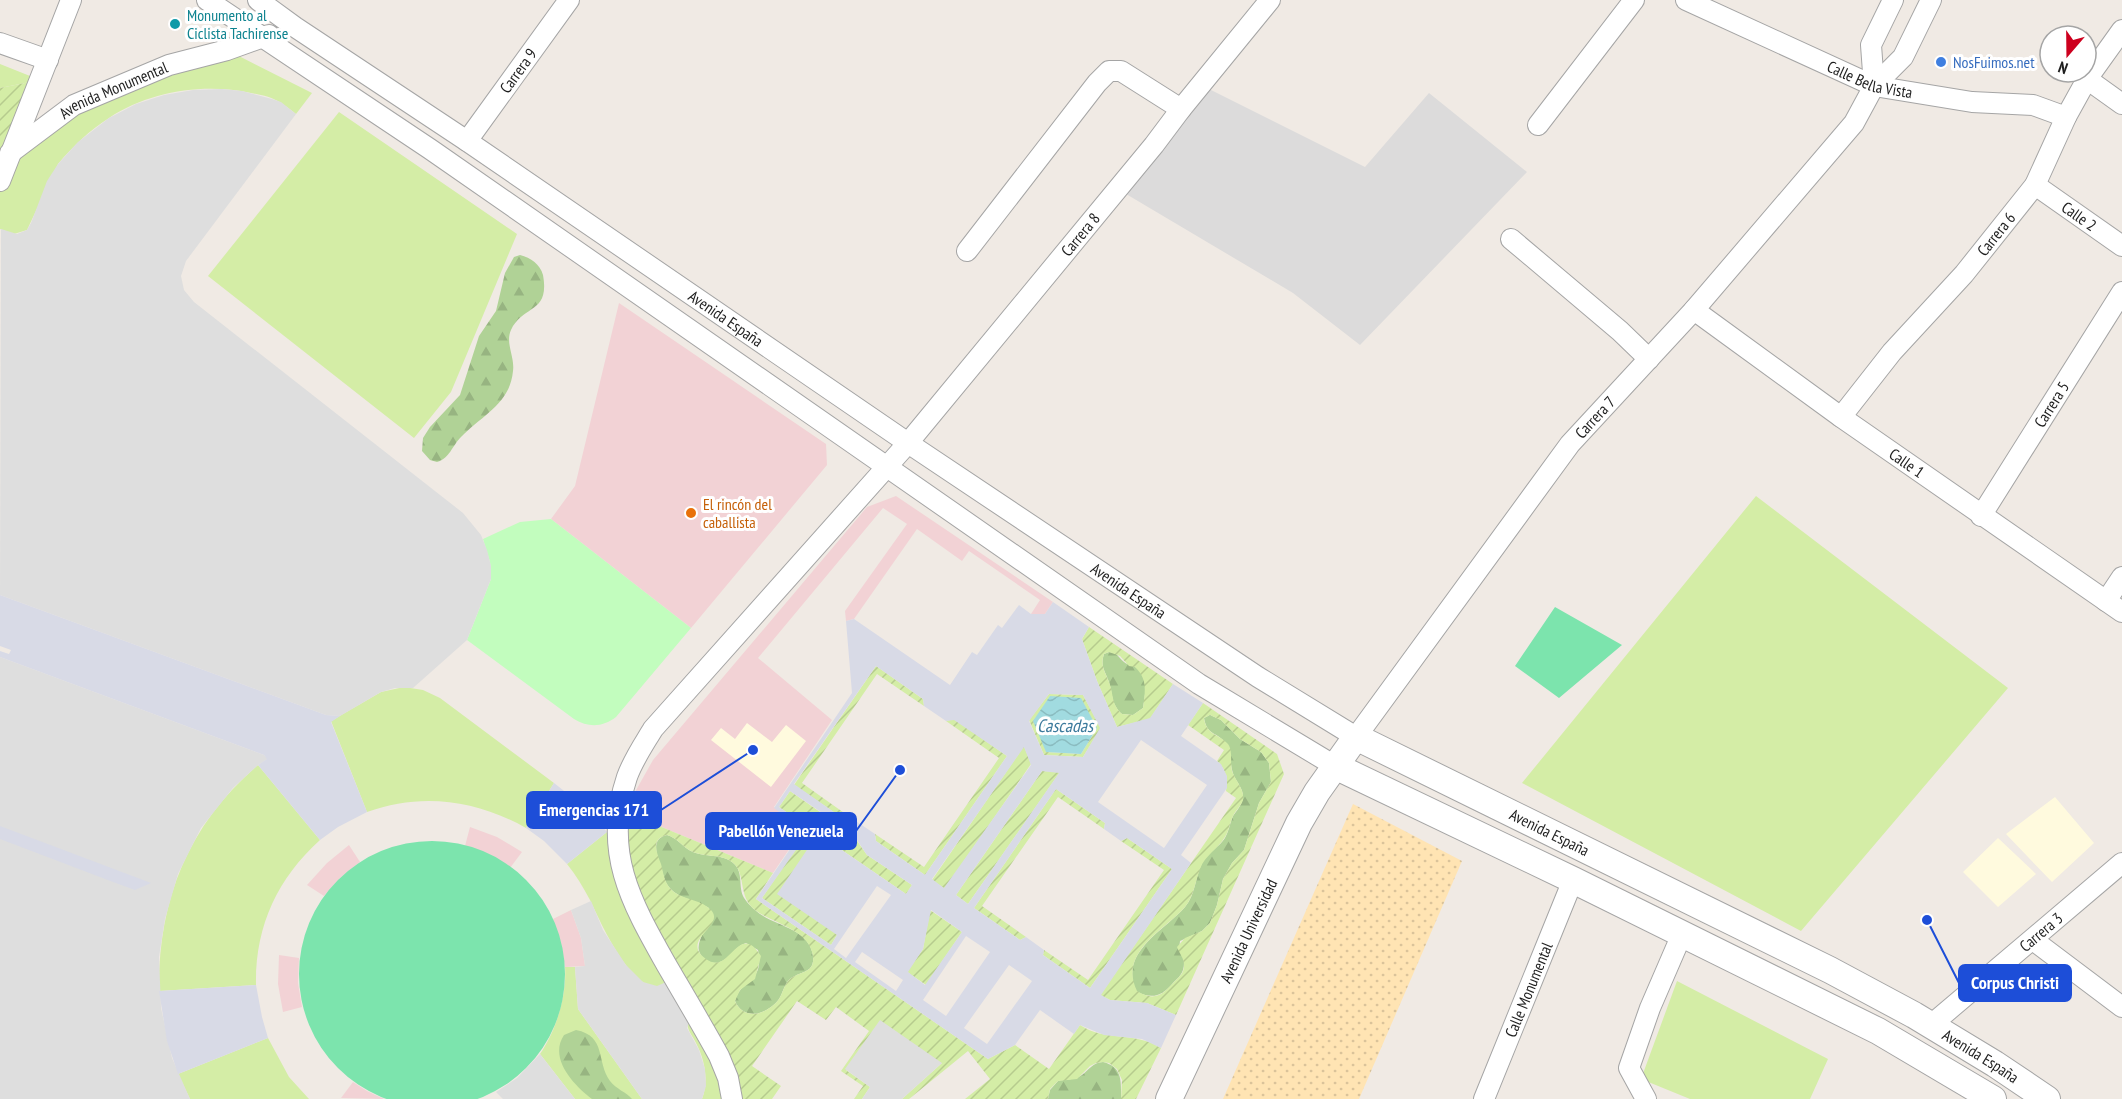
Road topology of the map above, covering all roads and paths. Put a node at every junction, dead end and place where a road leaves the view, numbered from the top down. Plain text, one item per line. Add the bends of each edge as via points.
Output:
1 (71, 0) edge
2 (207, 0) edge
3 (258, 0) edge
4 (569, 0) edge
5 (1270, 0) edge
6 (1634, 0) edge
7 (1686, 0) edge
8 (1893, 0) edge
9 (1931, 0) edge
10 (295, 27) junction
11 (2122, 30) edge
12 (262, 38) junction
13 (0, 43) edge
14 (48, 60) junction
15 (2098, 64) edge
16 (2084, 84) edge
17 (2094, 84) edge
18 (1874, 86) junction
19 (2122, 104) edge
20 (1181, 109) junction
21 (2066, 117) junction
22 (1538, 125) dead end
23 (467, 141) junction
24 (10, 153) junction
25 (0, 181) edge
26 (2036, 185) junction
27 (1511, 239) dead end
28 (2122, 246) edge
29 (967, 251) dead end
30 (2122, 292) edge
31 (1694, 310) junction
32 (1649, 359) junction
33 (1841, 417) junction
34 (908, 443) junction
35 (886, 466) junction
36 (1981, 516) junction
37 (2122, 577) edge
38 (2114, 607) edge
39 (1356, 737) junction
40 (1335, 766) junction
41 (2122, 863) edge
42 (1573, 880) junction
43 (1682, 934) junction
44 (2033, 940) junction
45 (2122, 1007) edge
46 (1931, 1025) junction
47 (732, 1099) edge
48 (1169, 1099) edge
49 (1484, 1099) edge
50 (1646, 1099) edge
51 (1993, 1099) edge
52 (2047, 1099) edge

1 - 14 street
2 - 12 street, Avenida España
3 - 10 street, Avenida España
4 - 23 street, Carrera 9
5 - 20 street, Carrera 8
6 - 22 street
7 - 18 street, Calle Bella Vista
8 - 18 street via 1871,45
9 - 18 street, Carrera 7 via 1903,57
10 - 12 street, Avenida Monumental
10 - 23 street, Avenida España
11 - 15 street, Carrera 6
12 - 24 street, Avenida Monumental via 169,65 74,105
12 - 35 street, Avenida España via 430,149
13 - 14 street
14 - 24 street
16 - 21 street, Carrera 6
17 - 19 street
18 - 21 street, Calle Bella Vista via 1972,102 2033,105
18 - 31 street, Carrera 7 via 1854,123
20 - 29 street via 1121,71 1109,71
20 - 34 street, Carrera 8 via 1161,149
21 - 26 street, Carrera 6
23 - 34 street, Avenida España
24 - 25 street
26 - 28 street, Calle 2
26 - 33 street, Carrera 6
27 - 32 street
30 - 36 street, Carrera 5
31 - 32 street, Carrera 7
31 - 33 street, Calle 1
32 - 39 street, Carrera 7 via 1570,444
33 - 36 street, Calle 1
34 - 35 street, Carrera 8
34 - 39 street, Avenida España via 1258,677
35 - 40 street, Avenida España via 1199,684
35 - 47 street, Carrera 8 via 653,729 639,750 622,796 618,839 628,890 719,1056
36 - 38 street, Calle 1
37 - 38 street
39 - 40 street, Carrera 7
39 - 46 street, Avenida España via 1830,970
40 - 42 street, Avenida España
40 - 48 street, Avenida Universidad via 1299,823
41 - 44 street, Carrera 3
42 - 43 street, Avenida España
42 - 49 street, Calle Monumental
43 - 50 street via 1629,1068
43 - 51 street, Avenida España via 1878,1030
44 - 45 street
44 - 46 street, Carrera 3
46 - 52 street, Avenida España

